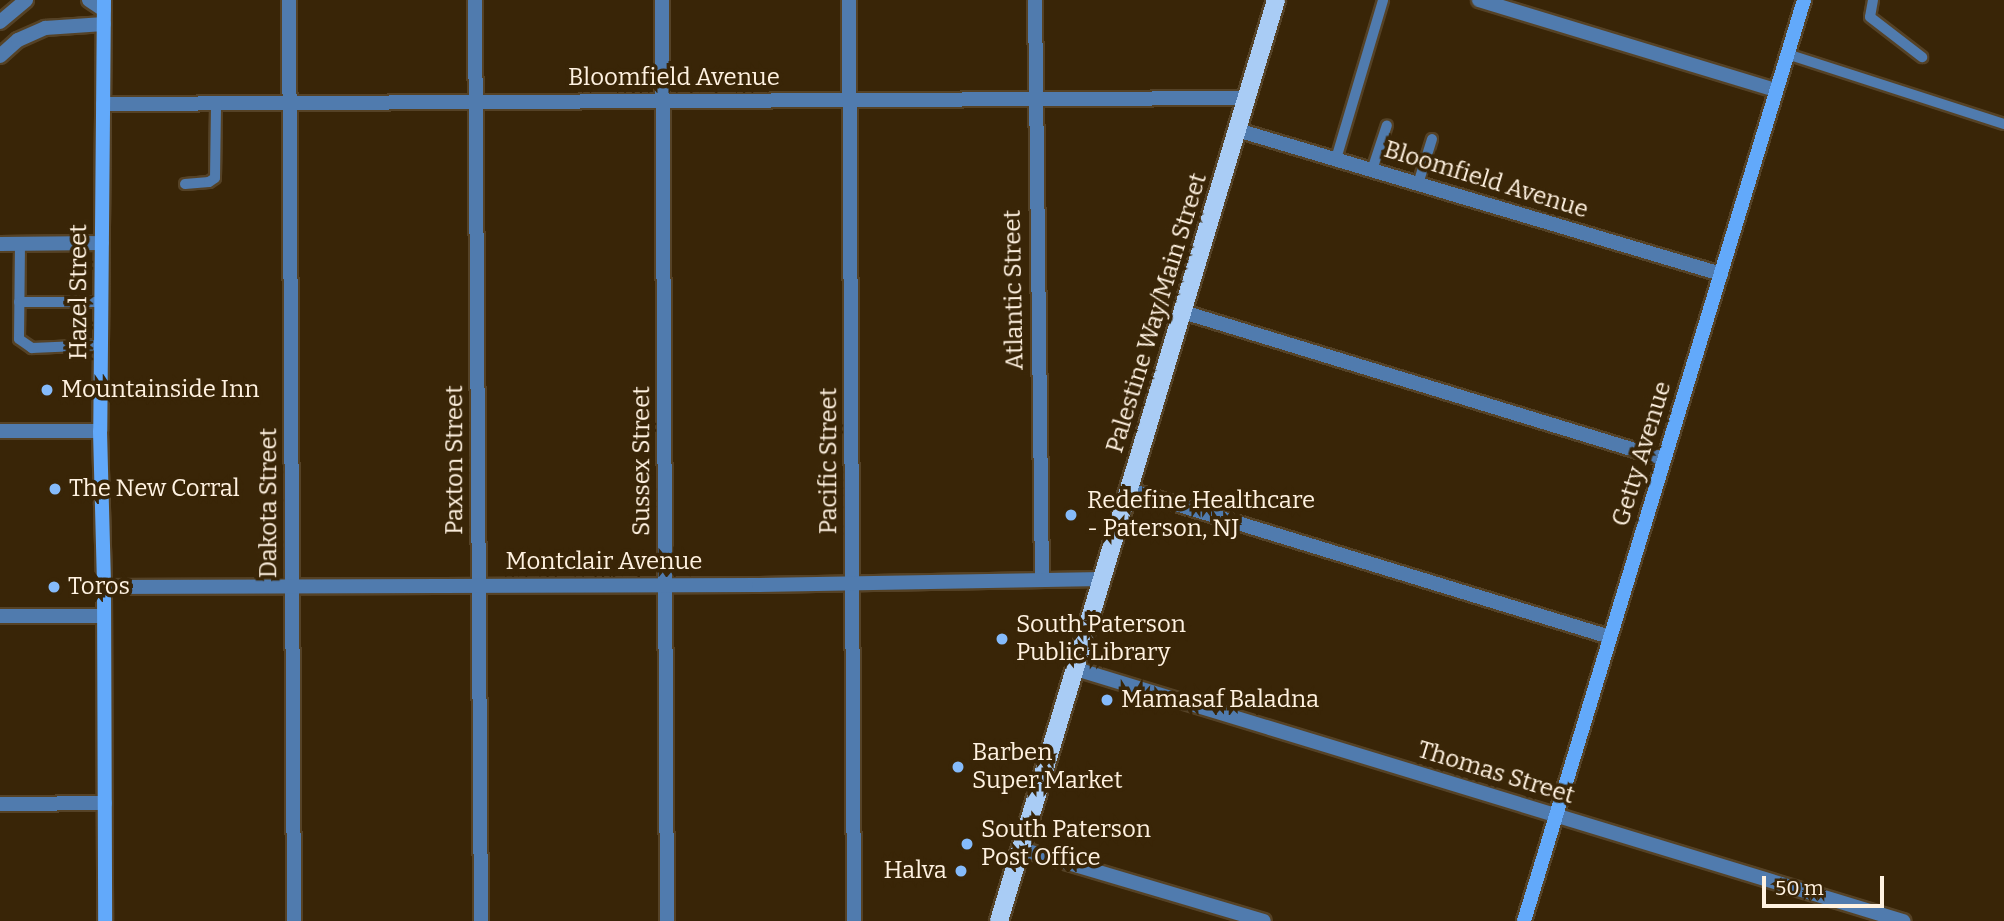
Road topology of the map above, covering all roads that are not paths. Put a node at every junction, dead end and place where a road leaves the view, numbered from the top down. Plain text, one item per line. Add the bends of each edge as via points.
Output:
1 (23, 0) edge
2 (89, 0) edge
3 (289, 0) edge
4 (475, 0) edge
5 (662, 0) edge
6 (849, 0) edge
7 (1035, 0) edge
8 (1276, 0) edge
9 (1383, 0) edge
10 (1479, 0) edge
11 (1804, 0) edge
12 (1873, 0) edge
13 (104, 11) edge
14 (0, 22) edge
15 (1787, 54) junction
16 (0, 56) edge
17 (1922, 57) dead end
18 (1776, 90) junction
19 (1246, 98) junction
20 (1036, 99) junction
21 (850, 100) junction
22 (663, 101) junction
23 (476, 102) junction
24 (216, 103) junction
25 (290, 103) junction
26 (103, 104) junction
27 (2004, 124) edge
28 (1387, 125) dead end
29 (1237, 130) junction
30 (1432, 139) dead end
31 (1336, 159) junction
32 (1372, 170) junction
33 (185, 184) dead end
34 (1418, 184) junction
35 (102, 243) junction
36 (0, 244) edge
37 (19, 244) junction
38 (1721, 274) junction
39 (19, 302) junction
40 (101, 302) junction
41 (1183, 312) junction
42 (101, 345) junction
43 (0, 431) edge
44 (100, 431) junction
45 (1664, 459) junction
46 (1130, 490) junction
47 (1103, 579) junction
48 (1042, 580) junction
49 (852, 583) junction
50 (478, 585) junction
51 (665, 585) junction
52 (293, 586) junction
53 (104, 587) junction
54 (0, 616) edge
55 (104, 616) junction
56 (1610, 637) junction
57 (1076, 669) junction
58 (105, 803) junction
59 (0, 804) edge
60 (1556, 815) junction
61 (1021, 849) junction
62 (105, 921) edge
63 (294, 921) edge
64 (481, 921) edge
65 (667, 921) edge
66 (854, 921) edge
67 (999, 921) edge
68 (1264, 921) edge
69 (1524, 921) edge
70 (1903, 921) edge

1 - 14 street
2 - 13 street
3 - 25 street, Dakota Street
4 - 23 street, Paxton Street
5 - 22 street, Sussex Street
6 - 21 street, Pacific Street
7 - 20 street, Atlantic Street
8 - 19 main road, Palestine Way/Main Street
9 - 31 lane
10 - 18 street
11 - 15 street, Getty Avenue
12 - 17 lane via 1870,17
13 - 16 street via 44,28 18,40
13 - 26 street, Hazel Street
15 - 18 street, Getty Avenue
15 - 27 lane
18 - 38 street, Getty Avenue
19 - 20 street, Bloomfield Avenue
19 - 29 main road, Palestine Way/Main Street
20 - 21 street, Bloomfield Avenue
20 - 48 street, Atlantic Street
21 - 22 street, Bloomfield Avenue
21 - 49 street, Pacific Street
22 - 23 street, Bloomfield Avenue
22 - 51 street, Sussex Street
23 - 25 street, Bloomfield Avenue
23 - 50 street, Paxton Street
24 - 25 street, Bloomfield Avenue
24 - 26 street, Bloomfield Avenue
24 - 33 lane via 215,178
25 - 52 street, Dakota Street
26 - 35 street, Hazel Street
28 - 32 lane
29 - 31 street, Bloomfield Avenue
29 - 41 main road, Palestine Way/Main Street
30 - 34 lane
31 - 32 street, Bloomfield Avenue
32 - 34 street, Bloomfield Avenue
34 - 38 street, Bloomfield Avenue
35 - 37 street
35 - 40 street, Hazel Street
36 - 37 street
37 - 39 lane
38 - 45 street, Getty Avenue
39 - 40 lane
39 - 42 lane via 19,339 32,348
40 - 42 street, Hazel Street
41 - 45 street
41 - 46 main road, Palestine Way/Main Street
42 - 44 street, Hazel Street
43 - 44 street
44 - 53 street, Hazel Street
45 - 56 street, Getty Avenue
46 - 47 main road, Palestine Way/Main Street
46 - 56 street
47 - 48 street, Montclair Avenue
47 - 57 main road, Palestine Way/Main Street
48 - 49 street, Montclair Avenue
49 - 51 street, Montclair Avenue
49 - 66 street, Pacific Street
50 - 51 street, Montclair Avenue
50 - 52 street, Montclair Avenue
50 - 64 street, Paxton Street
51 - 65 street, Sussex Street
52 - 53 street, Montclair Avenue
52 - 63 street, Dakota Street
53 - 55 street, Hazel Street
54 - 55 street
55 - 58 street, Hazel Street
56 - 60 street, Getty Avenue
57 - 60 street, Thomas Street
57 - 61 main road, Palestine Way/Main Street
58 - 59 street
58 - 62 street, Hazel Street
60 - 69 street, Getty Avenue
60 - 70 street, Thomas Street
61 - 67 main road, Palestine Way/Main Street
61 - 68 street

